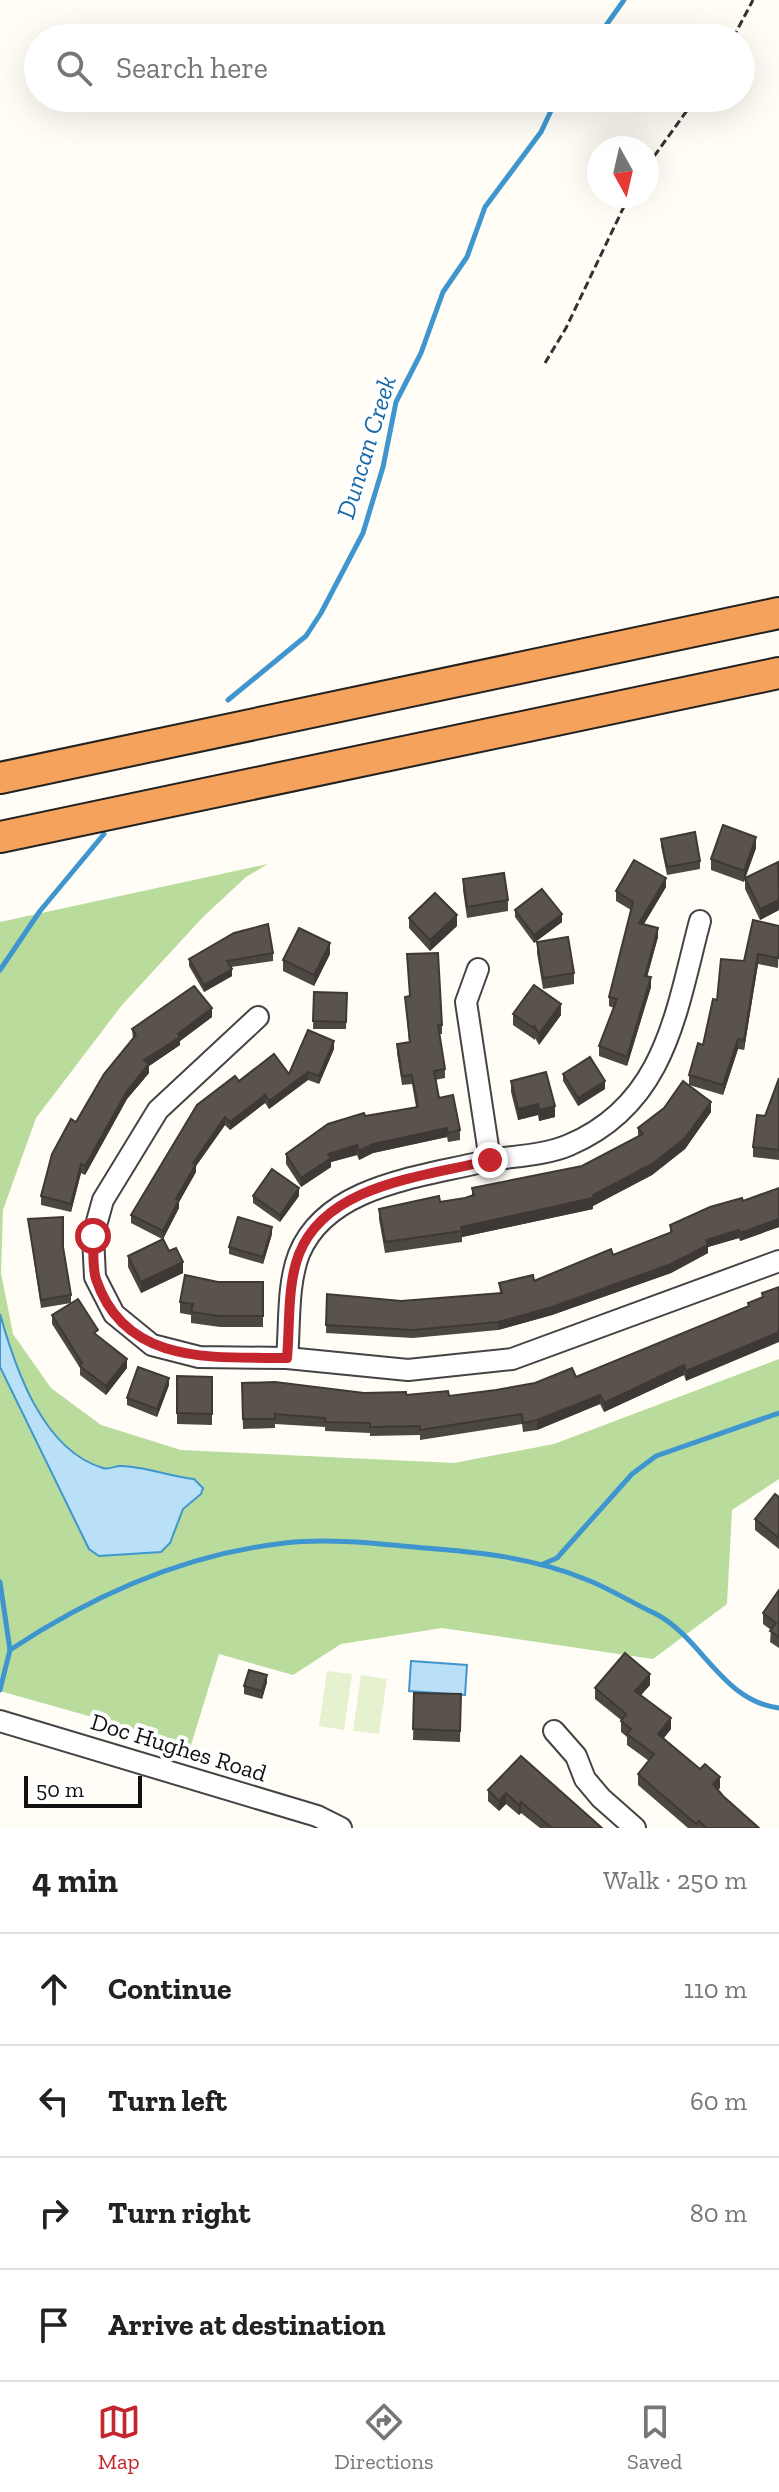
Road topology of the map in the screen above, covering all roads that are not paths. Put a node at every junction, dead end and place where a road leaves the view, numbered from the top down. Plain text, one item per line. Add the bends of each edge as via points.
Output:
1 (779, 613) edge
2 (779, 673) edge
3 (0, 778) edge
4 (0, 837) edge
5 (700, 921) dead end
6 (478, 969) dead end
7 (258, 1017) dead end
8 (490, 1160) junction
9 (779, 1261) edge
10 (287, 1358) junction
11 (0, 1721) edge
12 (554, 1731) dead end
13 (341, 1828) edge
14 (635, 1828) edge

1 - 3 highway
2 - 4 highway
5 - 8 street via 667,1045 648,1083 611,1121 568,1146
6 - 8 street via 466,1002
7 - 10 street via 158,1110 103,1200 93,1236 95,1277 114,1314 152,1345 199,1357
8 - 10 street via 354,1196 316,1225 299,1253 294,1275
9 - 10 street via 512,1359 408,1370
11 - 13 street, Doc Hughes Road via 317,1816
12 - 14 street via 576,1756 585,1779

